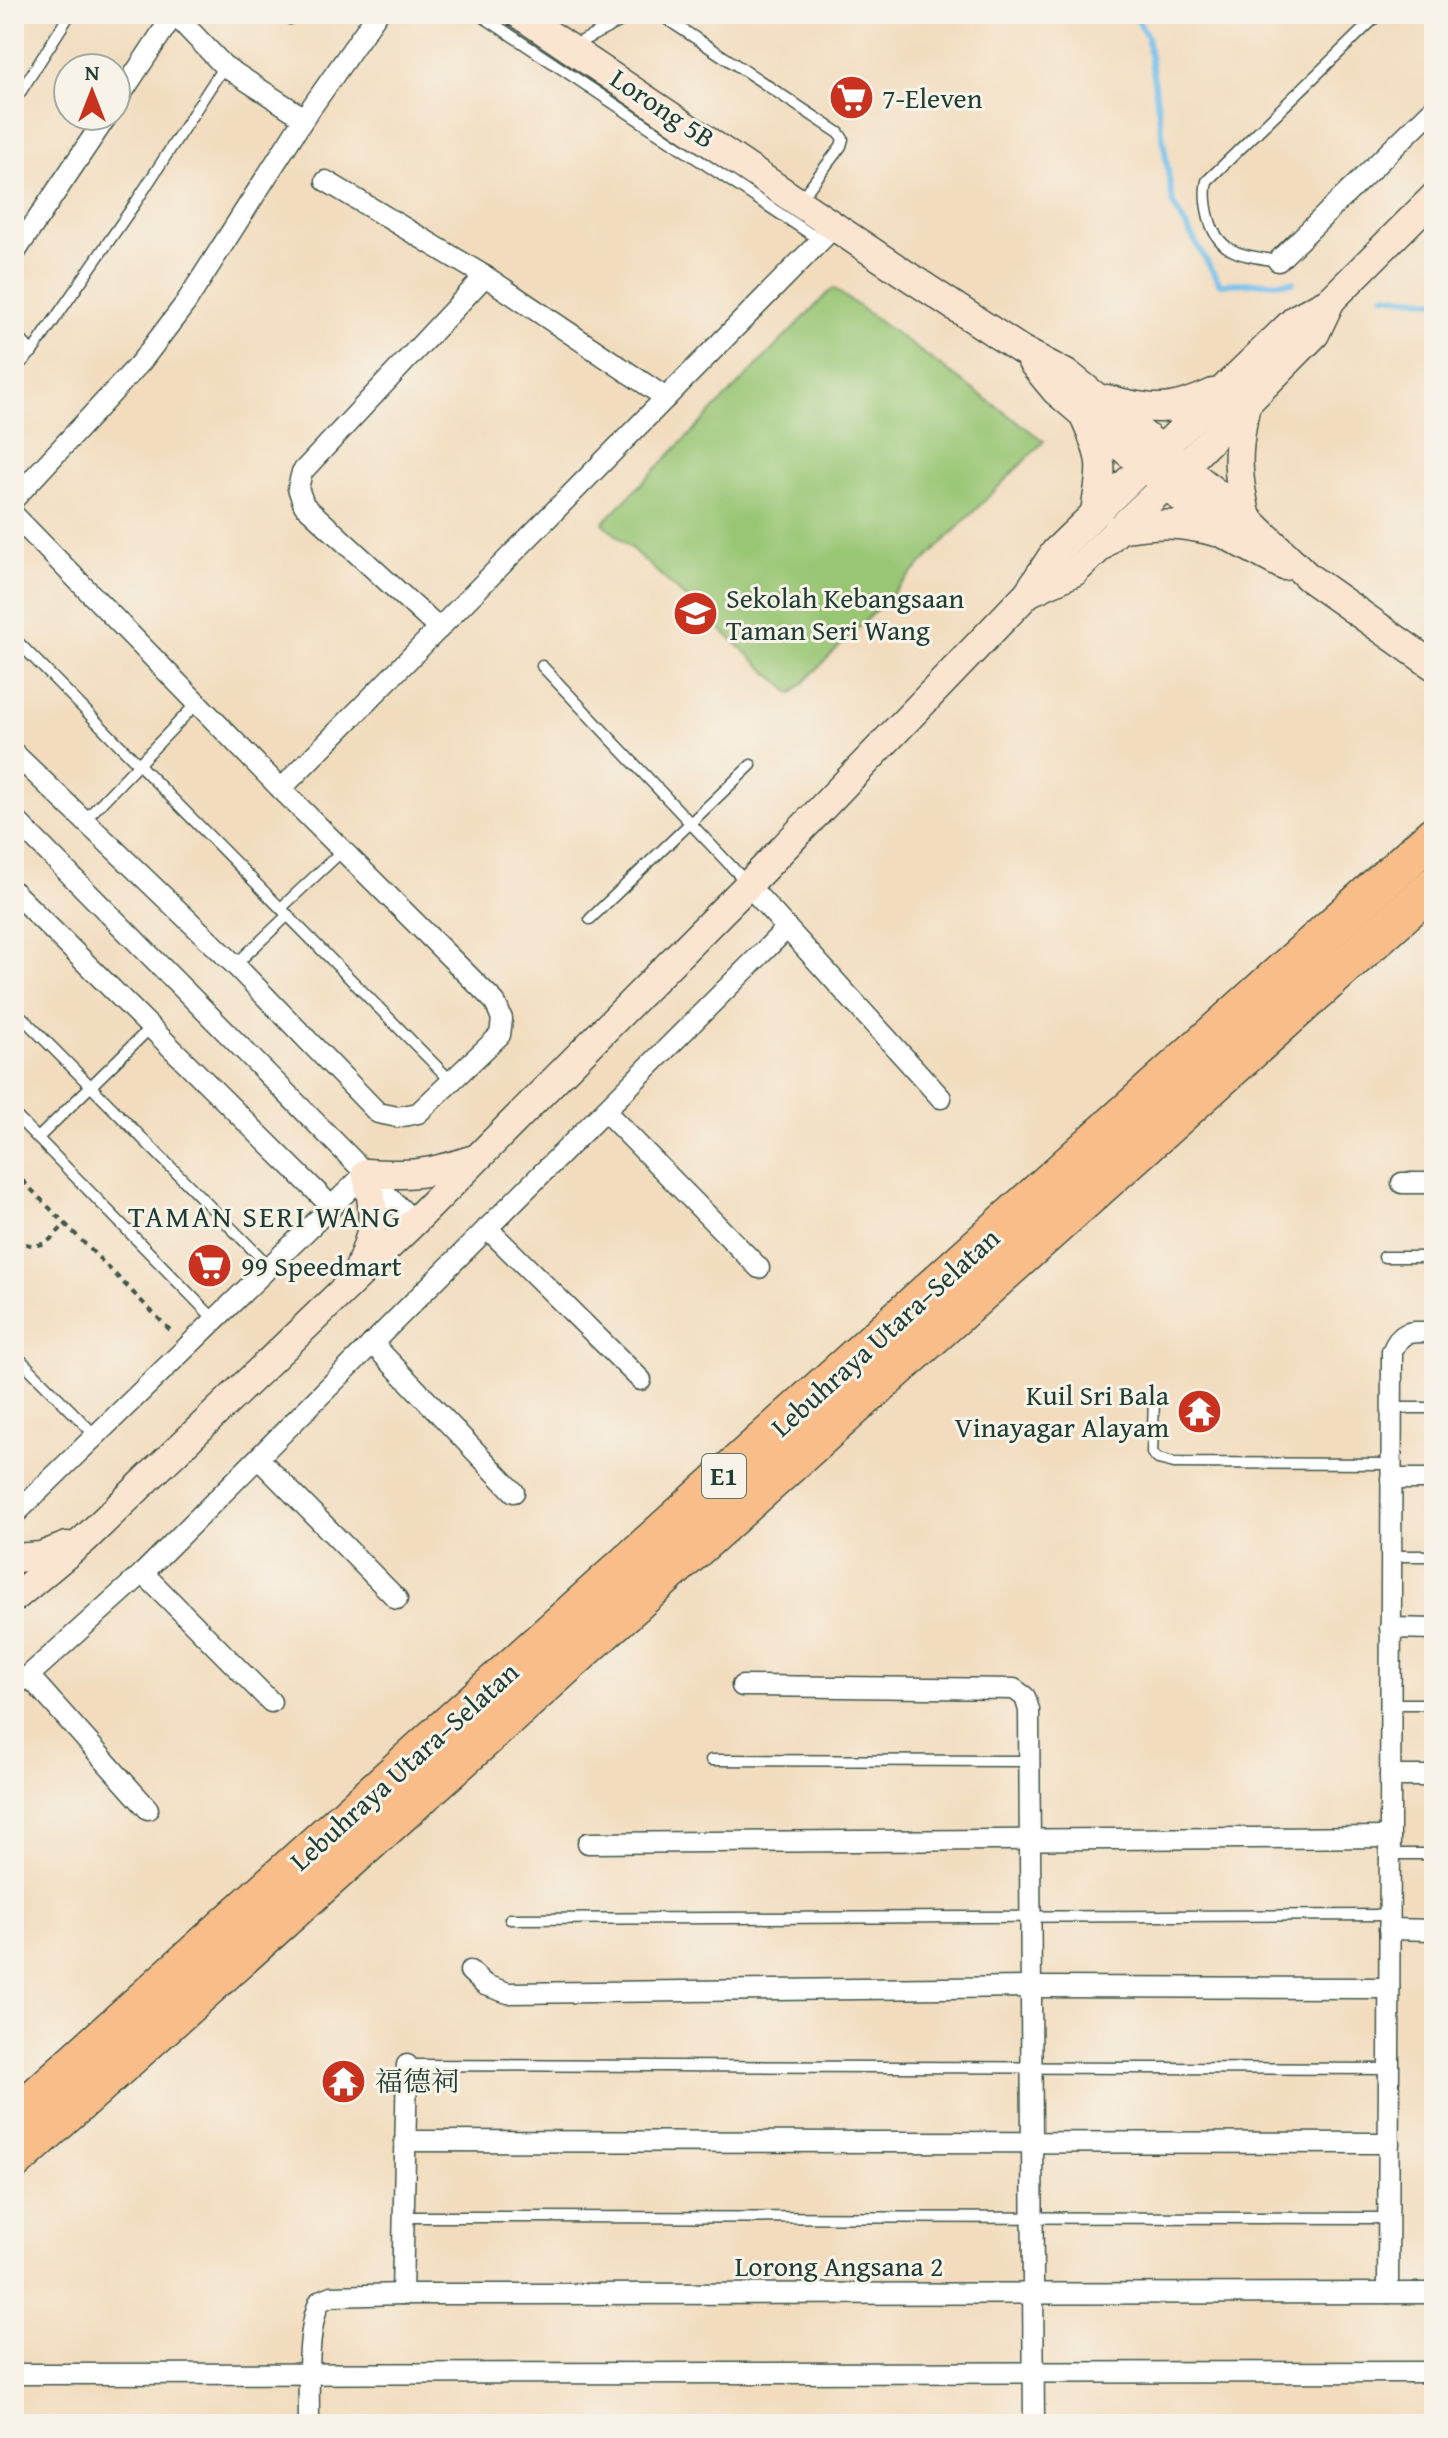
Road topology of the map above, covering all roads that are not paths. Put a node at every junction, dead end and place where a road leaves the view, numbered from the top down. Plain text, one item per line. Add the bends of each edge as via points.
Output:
1 (70, 14) edge
2 (174, 14) edge
3 (377, 14) edge
4 (479, 14) edge
5 (519, 14) edge
6 (635, 14) edge
7 (659, 14) edge
8 (1379, 14) edge
9 (571, 47) junction
10 (224, 66) junction
11 (132, 78) edge
12 (14, 102) edge
13 (1434, 108) edge
14 (304, 118) junction
15 (96, 132) edge
16 (326, 181) dead end
17 (1434, 197) edge
18 (799, 202) junction
19 (828, 234) junction
20 (14, 254) edge
21 (1278, 261) joint
22 (485, 276) junction
23 (14, 332) edge
24 (32, 352) junction
25 (14, 370) edge
26 (1236, 396) junction
27 (666, 398) junction
28 (1091, 406) junction
29 (1164, 466) junction
30 (14, 499) edge
31 (1095, 512) junction
32 (14, 515) edge
33 (1236, 526) junction
34 (1118, 529) junction
35 (1028, 593) junction
36 (439, 629) junction
37 (14, 638) edge
38 (542, 666) dead end
39 (1434, 666) edge
40 (197, 703) junction
41 (14, 753) edge
42 (140, 765) junction
43 (751, 765) dead end
44 (281, 789) junction
45 (14, 818) edge
46 (83, 822) junction
47 (691, 823) junction
48 (1434, 835) edge
49 (342, 851) junction
50 (748, 885) junction
51 (1434, 886) edge
52 (14, 892) edge
53 (284, 911) junction
54 (590, 919) dead end
55 (787, 928) junction
56 (235, 965) junction
57 (14, 1009) edge
58 (150, 1028) junction
59 (452, 1082) junction
60 (91, 1086) junction
61 (941, 1098) dead end
62 (605, 1111) junction
63 (14, 1114) edge
64 (38, 1138) junction
65 (475, 1159) junction
66 (366, 1173) junction
67 (1402, 1183) dead end
68 (1434, 1183) edge
69 (332, 1207) junction
70 (414, 1222) junction
71 (487, 1228) junction
72 (1384, 1257) dead end
73 (1434, 1257) edge
74 (270, 1267) junction
75 (759, 1268) dead end
76 (355, 1279) junction
77 (215, 1320) junction
78 (1434, 1332) edge
79 (372, 1343) junction
80 (14, 1353) edge
81 (641, 1380) dead end
82 (1154, 1401) dead end
83 (1391, 1408) junction
84 (1434, 1408) edge
85 (96, 1436) junction
86 (259, 1459) junction
87 (1391, 1472) junction
88 (1434, 1479) edge
89 (514, 1492) dead end
90 (14, 1515) edge
91 (85, 1539) junction
92 (1390, 1556) junction
93 (1434, 1556) edge
94 (14, 1558) edge
95 (143, 1573) junction
96 (17, 1591) edge
97 (397, 1599) dead end
98 (1390, 1628) junction
99 (1434, 1629) edge
100 (22, 1681) edge
101 (742, 1686) dead end
102 (271, 1702) dead end
103 (1390, 1704) junction
104 (1434, 1704) edge
105 (711, 1760) dead end
106 (1029, 1761) junction
107 (1390, 1776) junction
108 (1434, 1776) edge
109 (148, 1809) dead end
110 (1030, 1839) junction
111 (588, 1843) dead end
112 (1390, 1845) junction
113 (1434, 1854) edge
114 (1030, 1918) junction
115 (510, 1919) dead end
116 (1389, 1922) junction
117 (1434, 1930) edge
118 (470, 1971) dead end
119 (1031, 1987) junction
120 (1389, 1988) junction
121 (407, 2065) joint
122 (1031, 2067) junction
123 (1389, 2069) junction
124 (14, 2117) edge
125 (405, 2141) junction
126 (1032, 2142) junction
127 (1389, 2143) junction
128 (14, 2161) edge
129 (404, 2217) junction
130 (1032, 2218) junction
131 (1388, 2218) junction
132 (1388, 2293) junction
133 (1434, 2293) edge
134 (402, 2294) junction
135 (1033, 2294) junction
136 (1034, 2371) junction
137 (1434, 2372) edge
138 (14, 2374) edge
139 (309, 2374) junction
140 (309, 2424) edge
141 (1034, 2424) edge

1 - 12 lane
2 - 10 street
2 - 11 street
3 - 14 street
4 - 19 lane, Lorong 5B
5 - 9 main road
6 - 9 lane
7 - 18 lane via 839,133 841,146
8 - 21 lane via 1207,181 1214,235 1233,252
9 - 18 main road
10 - 14 street
10 - 24 lane
13 - 21 street
14 - 30 street via 141,362
15 - 20 street
16 - 22 street
17 - 26 main road via 1331,300 1315,334
18 - 19 main road
19 - 27 street
19 - 28 main road via 1070,376
22 - 27 street
22 - 36 street via 302,472 298,488 304,505
23 - 24 lane
24 - 25 lane
26 - 28 main road via 1164,409
26 - 29 main road
26 - 33 main road
27 - 36 street
28 - 29 main road
28 - 31 main road via 1102,465
29 - 31 main road
29 - 33 main road
29 - 34 main road
31 - 35 main road via 1055,552
32 - 40 street
33 - 34 main road via 1162,522
33 - 39 main road
34 - 35 main road via 1074,572
35 - 50 main road
36 - 44 street
37 - 42 lane
38 - 47 lane
40 - 42 lane
40 - 44 street
41 - 46 street
42 - 46 lane
42 - 53 lane
43 - 47 lane
44 - 49 street
45 - 66 street
46 - 56 street
47 - 50 lane
47 - 54 lane
48 - 124 highway, Lebuhraya Utara–Selatan / E1
49 - 53 lane
49 - 59 street via 495,1002 502,1019 500,1035
50 - 55 street
50 - 65 main road
51 - 128 highway, Lebuhraya Utara–Selatan / E1
52 - 58 street
53 - 56 lane
53 - 59 lane
55 - 61 street
55 - 62 street
56 - 59 street via 378,1113 418,1113
57 - 60 lane
58 - 60 lane
58 - 69 street
60 - 64 lane
60 - 74 lane
62 - 71 street
62 - 75 street
63 - 64 lane
64 - 77 lane
65 - 66 main road via 432,1173
65 - 70 main road
66 - 69 street
66 - 70 street
66 - 76 main road via 374,1202 373,1230
67 - 68 street
69 - 74 street
70 - 76 main road
71 - 79 street
71 - 81 street
72 - 73 lane
74 - 77 street
76 - 91 main road
77 - 85 street
78 - 83 street via 1409,1332 1397,1338
79 - 86 street
79 - 89 street
80 - 85 lane
82 - 87 lane via 1152,1453 1158,1459
83 - 84 lane
83 - 87 street
85 - 90 street
86 - 95 street
86 - 97 street
87 - 88 street
87 - 92 street
91 - 94 main road via 41,1556
91 - 96 main road
92 - 93 lane
92 - 98 street
95 - 100 street
95 - 102 street
98 - 99 street
98 - 103 street
100 - 109 street
101 - 106 street via 1014,1689 1025,1697 1029,1710
103 - 104 lane
103 - 107 street
105 - 106 lane
106 - 110 street
107 - 108 street
107 - 112 street
110 - 111 street
110 - 112 street
110 - 114 street
112 - 113 lane
112 - 116 street
114 - 115 lane
114 - 116 lane
114 - 119 street
116 - 117 street
116 - 120 street
118 - 119 street via 485,1985 508,1993
119 - 120 street
119 - 122 street
120 - 123 street
121 - 122 lane
121 - 125 street
122 - 123 lane
122 - 126 street
123 - 127 street
125 - 126 street
125 - 129 street
126 - 127 street
126 - 130 street
127 - 131 street
129 - 130 lane
129 - 134 street
130 - 131 lane
130 - 135 street
131 - 132 street
132 - 133 street, Lorong Angsana 2
132 - 135 street, Lorong Angsana 2
134 - 135 street, Lorong Angsana 2
134 - 139 street, Lorong Angsana 2 via 320,2301
135 - 136 street
136 - 137 street
136 - 139 street
136 - 141 street
138 - 139 street
139 - 140 street

